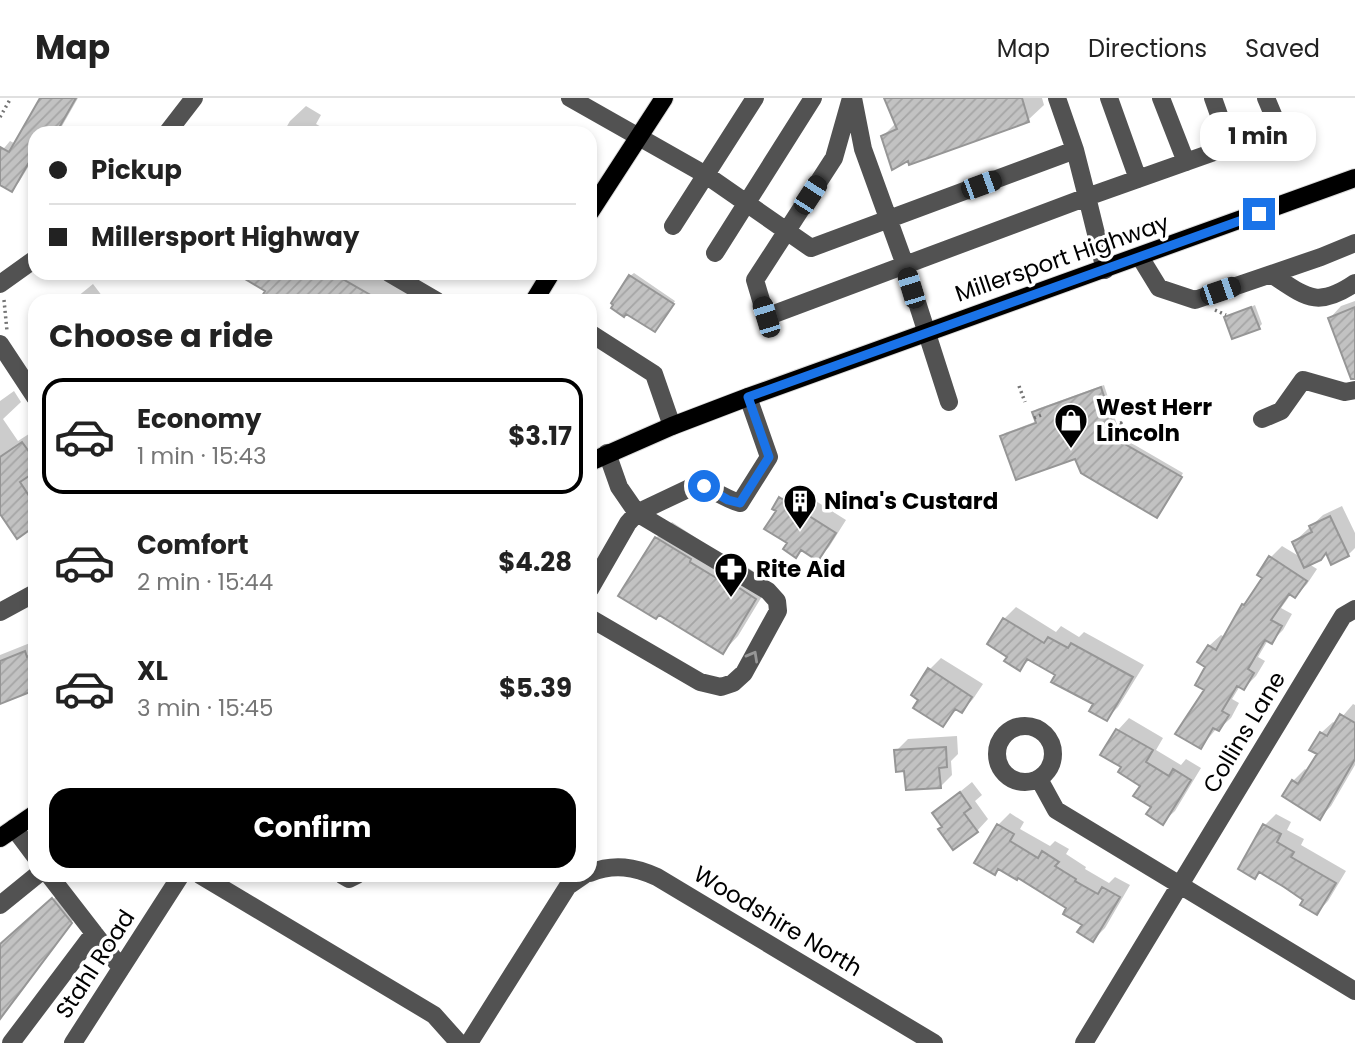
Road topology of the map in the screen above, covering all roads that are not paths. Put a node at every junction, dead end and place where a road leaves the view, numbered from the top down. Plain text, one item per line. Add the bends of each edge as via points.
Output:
1 (194, 98) edge
2 (570, 98) edge
3 (664, 98) edge
4 (755, 98) edge
5 (813, 98) edge
6 (852, 98) edge
7 (1057, 98) edge
8 (1109, 98) edge
9 (1161, 98) edge
10 (1213, 98) edge
11 (1266, 98) edge
12 (172, 126) edge
13 (638, 137) junction
14 (1230, 146) junction
15 (1075, 150) junction
16 (1186, 162) junction
17 (706, 175) junction
18 (1355, 178) edge
19 (1138, 179) junction
20 (1087, 197) junction
21 (597, 201) edge
22 (747, 204) junction
23 (887, 219) junction
24 (673, 226) dead end
25 (787, 231) junction
26 (1355, 243) edge
27 (715, 253) dead end
28 (1140, 257) junction
29 (905, 265) junction
30 (28, 266) edge
31 (1105, 270) junction
32 (1271, 274) junction
33 (401, 280) edge
34 (1355, 283) edge
35 (2, 290) edge
36 (425, 294) edge
37 (925, 332) junction
38 (597, 337) edge
39 (5, 340) edge
40 (28, 384) edge
41 (1355, 390) edge
42 (748, 397) junction
43 (949, 402) dead end
44 (1262, 419) dead end
45 (672, 426) junction
46 (607, 453) junction
47 (597, 458) edge
48 (637, 513) junction
49 (597, 577) edge
50 (28, 597) edge
51 (1355, 609) edge
52 (0, 612) edge
53 (597, 622) edge
54 (1039, 779) dead end
55 (28, 819) edge
56 (7, 833) edge
57 (28, 850) edge
58 (597, 870) edge
59 (28, 882) edge
60 (54, 882) edge
61 (176, 882) edge
62 (212, 882) edge
63 (574, 882) edge
64 (1180, 885) junction
65 (0, 905) edge
66 (94, 933) junction
67 (121, 968) junction
68 (1355, 991) edge
69 (11, 1043) edge
70 (73, 1043) edge
71 (459, 1043) edge
72 (469, 1043) edge
73 (934, 1043) edge
74 (1084, 1043) edge

1 - 12 street
2 - 13 street
3 - 13 main road
4 - 17 street
5 - 22 street
6 - 23 street via 863,149
6 - 25 street via 834,158
7 - 15 street
8 - 19 street
9 - 16 street
10 - 14 street
11 - 14 street via 1279,129
13 - 17 street
13 - 21 main road
14 - 16 street
15 - 20 street
15 - 23 street
16 - 19 street
17 - 22 street
17 - 24 street
18 - 28 main road, Millersport Highway
19 - 20 street
20 - 29 street
20 - 31 street
22 - 25 street
22 - 27 street
23 - 25 street via 811,248
23 - 29 street
25 - 29 street via 755,280 766,317
26 - 32 street
28 - 31 main road, Millersport Highway
28 - 32 street via 1159,288 1195,300
29 - 37 street
30 - 35 street
31 - 37 main road, Millersport Highway
32 - 34 street via 1309,297 1325,299
33 - 36 street
37 - 42 main road, Millersport Highway
37 - 43 street
38 - 45 street via 654,374
39 - 40 street
41 - 44 street via 1345,392 1303,380 1281,411
42 - 45 main road, Millersport Highway
42 - 48 street via 769,457 740,503 694,486
45 - 46 main road, Millersport Highway
46 - 47 main road, Millersport Highway
46 - 48 street via 619,487
48 - 49 street
53 -> 48 street via 700,682 721,687 744,673 778,611 777,601 768,591
50 - 52 street
51 - 64 street, Collins Lane via 1343,616
54 - 64 street via 1056,810
55 - 56 main road
56 - 57 street
58 - 73 street, Woodshire North via 622,866 657,877
59 - 65 street
60 - 66 street
61 - 67 street, Stahl Road
62 - 71 street via 434,1015
63 - 72 street
64 - 68 street
64 - 74 street, Collins Lane
66 - 67 street
66 - 69 street
67 - 70 street, Stahl Road

